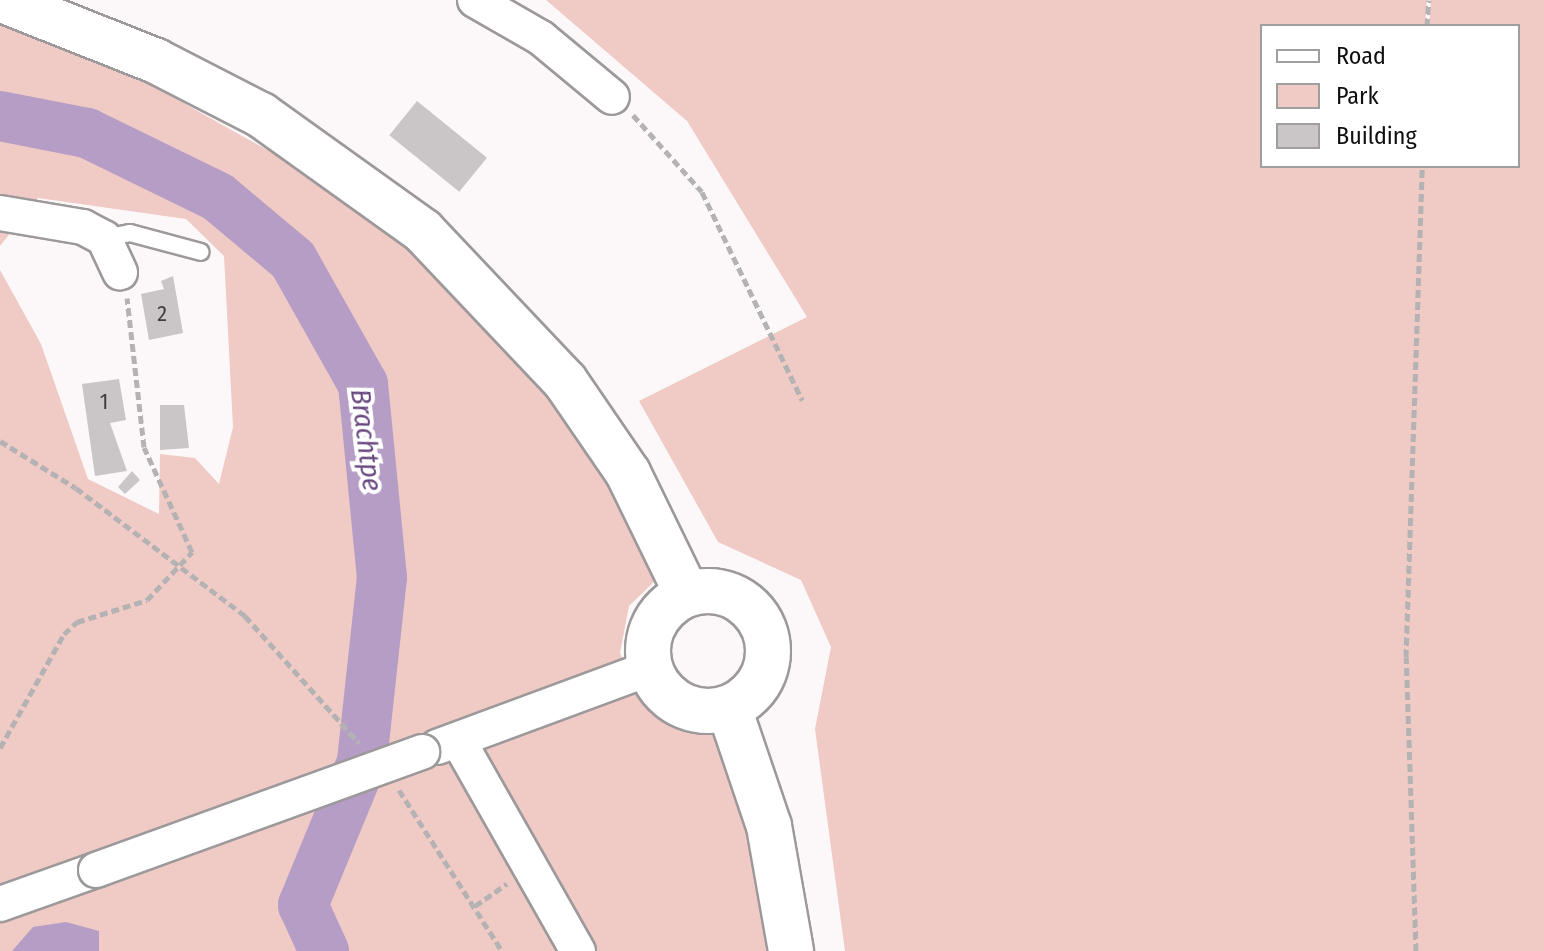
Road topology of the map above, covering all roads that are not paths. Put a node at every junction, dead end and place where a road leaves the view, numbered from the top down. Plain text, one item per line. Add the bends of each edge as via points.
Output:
1 (2, 0) edge
2 (475, 0) edge
3 (612, 97) road end
4 (0, 213) edge
5 (104, 238) junction
6 (201, 252) dead end
7 (120, 272) road end
8 (687, 594) junction
9 (650, 668) junction
10 (729, 708) junction
11 (458, 740) junction
12 (0, 904) edge
13 (578, 951) edge
14 (791, 951) edge

1 - 8 main road via 156,61 261,115 423,231 530,339 582,404 628,473
2 - 3 street via 541,38
4 - 5 street via 83,227
5 - 6 lane via 130,233
5 - 7 street
8 - 9 main road via 650,632
8 - 10 main road via 708,590 747,604 768,640 761,681
9 - 10 main road via 665,693 690,709
9 - 11 street
10 - 14 main road via 769,826
11 - 12 street, bridge
11 - 13 street

